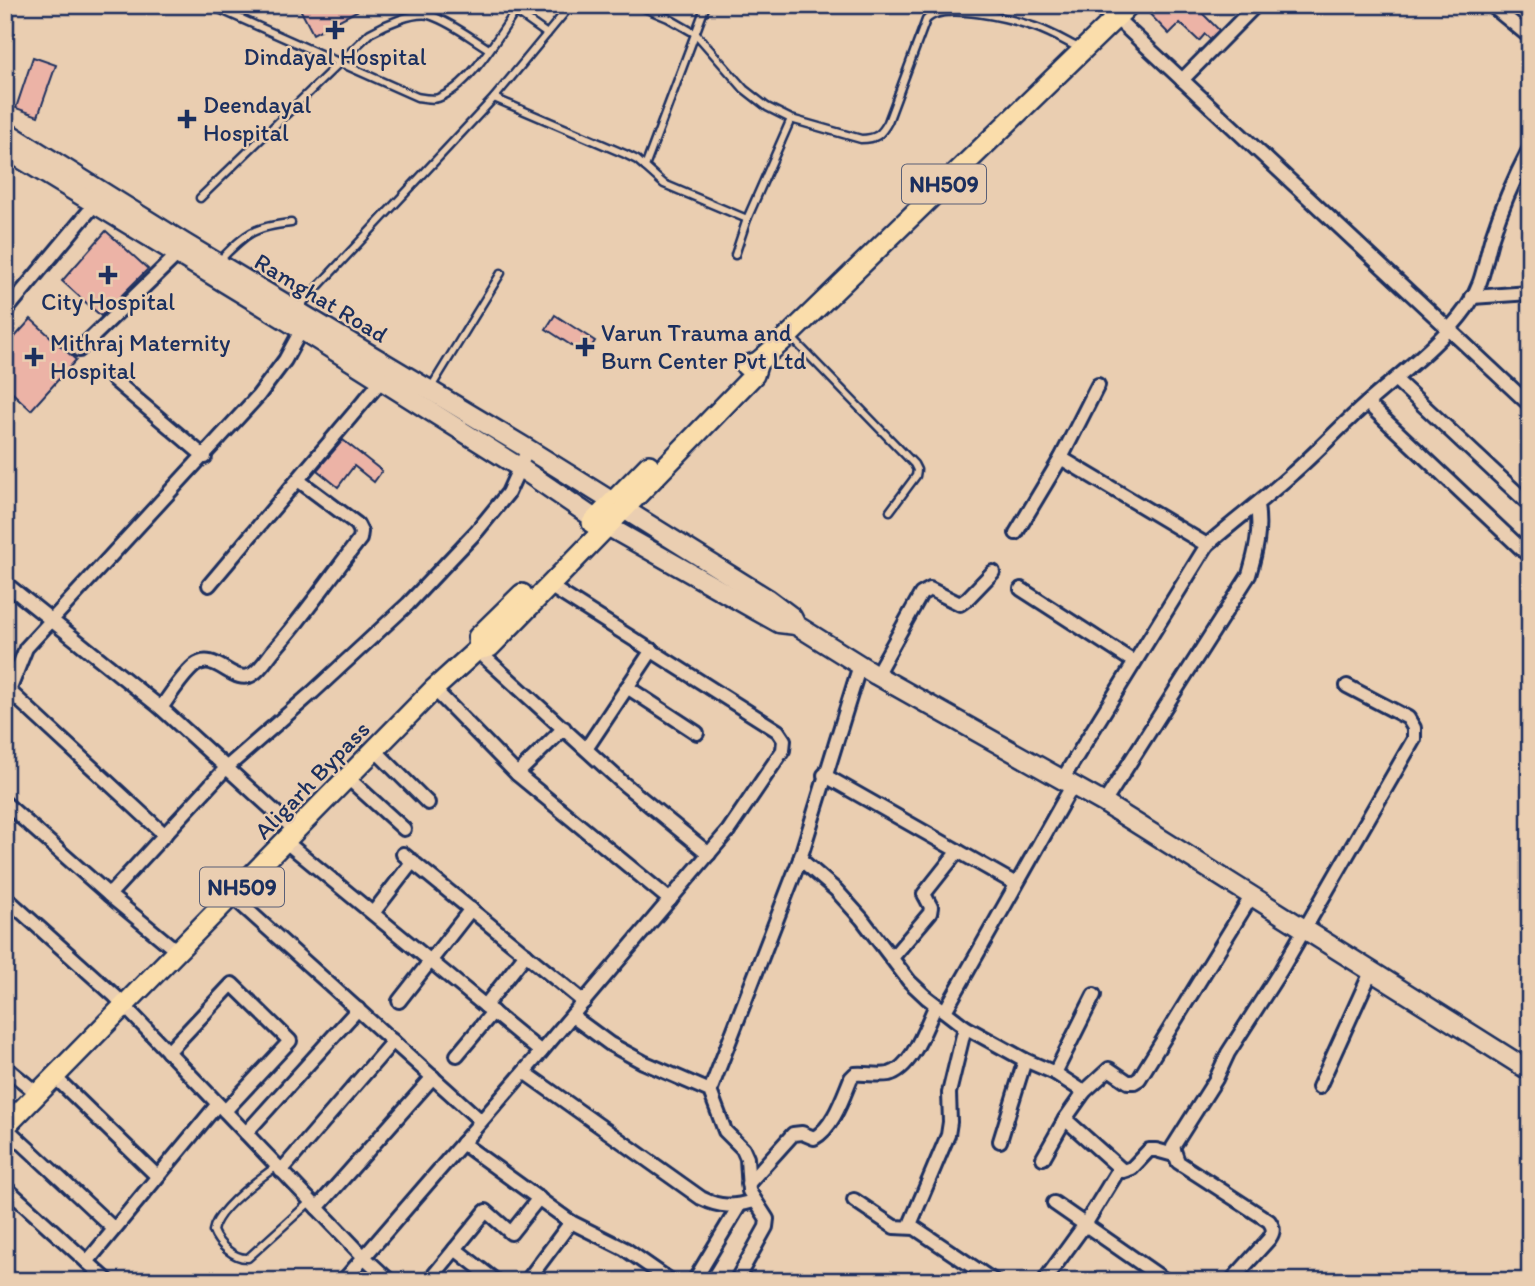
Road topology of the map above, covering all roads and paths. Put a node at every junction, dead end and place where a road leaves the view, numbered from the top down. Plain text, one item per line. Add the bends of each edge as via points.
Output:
1 (210, 5) edge
2 (520, 5) edge
3 (571, 5) edge
4 (636, 5) edge
5 (706, 5) edge
6 (1079, 5) edge
7 (1256, 5) edge
8 (1491, 5) edge
9 (1122, 11) edge
10 (516, 12) junction
11 (547, 34) junction
12 (696, 34) junction
13 (1530, 37) edge
14 (489, 48) junction
15 (1083, 50) junction
16 (340, 63) junction
17 (1182, 80) junction
18 (494, 98) junction
19 (792, 119) junction
20 (5, 131) edge
21 (5, 149) edge
22 (1530, 149) edge
23 (645, 167) junction
24 (200, 198) dead end
25 (95, 204) junction
26 (747, 219) junction
27 (291, 223) dead end
28 (178, 254) junction
29 (735, 255) dead end
30 (217, 263) junction
31 (501, 273) dead end
32 (1530, 293) edge
33 (1472, 297) junction
34 (5, 312) edge
35 (301, 320) junction
36 (1449, 328) junction
37 (789, 335) junction
38 (79, 350) dead end
39 (386, 375) junction
40 (114, 380) dead end
41 (1396, 380) junction
42 (1098, 385) dead end
43 (429, 390) junction
44 (1367, 403) junction
45 (1530, 405) edge
46 (528, 449) junction
47 (205, 457) junction
48 (1061, 458) junction
49 (519, 467) junction
50 (298, 480) junction
51 (1530, 505) edge
52 (1257, 506) junction
53 (618, 507) junction
54 (890, 511) dead end
55 (601, 523) junction
56 (1016, 533) dead end
57 (1207, 545) junction
58 (1530, 557) edge
59 (992, 572) dead end
60 (5, 583) edge
61 (209, 585) dead end
62 (548, 585) junction
63 (1021, 589) dead end
64 (51, 621) junction
65 (796, 625) junction
66 (478, 649) junction
67 (652, 650) junction
68 (1134, 662) junction
69 (860, 665) junction
70 (876, 675) junction
71 (1347, 686) dead end
72 (627, 687) junction
73 (434, 689) junction
74 (7, 691) edge
75 (160, 708) junction
76 (564, 728) junction
77 (697, 733) dead end
78 (586, 749) junction
79 (375, 750) junction
80 (226, 768) junction
81 (517, 774) junction
82 (824, 775) junction
83 (348, 778) junction
84 (1067, 783) junction
85 (5, 803) edge
86 (428, 803) dead end
87 (1104, 803) junction
88 (404, 829) dead end
89 (289, 831) junction
90 (165, 835) junction
91 (958, 851) junction
92 (709, 854) junction
93 (800, 859) junction
94 (1016, 884) junction
95 (109, 895) junction
96 (232, 896) junction
97 (5, 897) edge
98 (1251, 897) junction
99 (670, 900) junction
100 (471, 909) junction
101 (373, 913) junction
102 (1304, 930) junction
103 (174, 948) junction
104 (526, 954) junction
105 (892, 958) junction
106 (430, 961) junction
107 (1371, 972) junction
108 (1094, 995) dead end
109 (116, 997) junction
110 (399, 1001) dead end
111 (584, 1002) junction
112 (940, 1008) junction
113 (358, 1009) junction
114 (489, 1009) junction
115 (572, 1016) junction
116 (965, 1027) junction
117 (393, 1041) junction
118 (168, 1052) junction
119 (541, 1052) junction
120 (457, 1055) dead end
121 (1025, 1060) junction
122 (5, 1068) edge
123 (1530, 1071) edge
124 (524, 1072) junction
125 (1055, 1073) junction
126 (55, 1077) junction
127 (433, 1077) junction
128 (1319, 1087) dead end
129 (710, 1091) junction
130 (1084, 1092) junction
131 (38, 1094) junction
132 (221, 1108) junction
133 (1065, 1119) junction
134 (481, 1121) junction
135 (5, 1127) edge
136 (246, 1133) junction
137 (1000, 1141) dead end
138 (462, 1143) junction
139 (1174, 1155) junction
140 (1043, 1158) dead end
141 (279, 1168) junction
142 (1119, 1169) junction
143 (158, 1176) junction
144 (748, 1184) junction
145 (5, 1187) edge
146 (539, 1198) junction
147 (754, 1200) junction
148 (853, 1200) dead end
149 (1055, 1203) dead end
150 (314, 1205) junction
151 (739, 1206) junction
152 (571, 1222) junction
153 (1086, 1223) junction
154 (909, 1227) junction
155 (114, 1229) junction
156 (455, 1249) junction
157 (364, 1257) junction
158 (88, 1262) junction
159 (108, 1281) edge
160 (344, 1281) edge
161 (390, 1281) edge
162 (429, 1281) edge
163 (496, 1281) edge
164 (527, 1281) edge
165 (671, 1281) edge
166 (694, 1281) edge
167 (736, 1281) edge
168 (994, 1281) edge
169 (1044, 1281) edge
170 (1166, 1281) edge
171 (1231, 1281) edge

1 - 16 lane
2 - 10 lane
3 - 11 lane
4 - 12 lane
5 - 12 lane
6 - 9 lane
7 - 17 street
8 - 13 street
9 - 15 highway, Aligarh Bypass / NH509
9 - 17 street
10 - 11 lane
10 - 14 lane
11 - 18 lane
12 - 19 lane via 744,89
12 - 23 lane
14 - 16 lane via 430,14 385,24
14 - 16 lane via 458,86 436,99 417,97
15 - 19 lane via 1011,20 973,13 932,13 882,134 861,139
15 - 37 highway, Aligarh Bypass / NH509
16 - 24 lane
17 - 36 street
18 - 23 lane via 625,154
18 - 35 lane
19 - 26 lane
20 - 30 main road, Ramghat Road
21 - 25 main road, Ramghat Road
22 - 33 street via 1508,192 1483,278
23 - 26 lane via 664,184
25 - 28 main road, Ramghat Road
25 - 34 street
26 - 29 lane
27 - 30 lane via 246,234
28 - 35 main road, Ramghat Road
28 - 38 street
30 - 35 main road, Ramghat Road
31 - 43 lane
32 - 33 street
33 - 36 street
35 - 39 main road, Ramghat Road
35 - 47 street via 285,360
36 - 41 street
36 - 45 street
37 - 53 highway, Aligarh Bypass / NH509
37 - 54 lane via 914,464 916,477
39 - 43 main road, Ramghat Road
39 - 49 main road, Ramghat Road
39 - 50 street
40 - 47 street
41 - 44 street
41 - 51 street
42 - 48 street
43 - 46 main road, Ramghat Road
44 - 52 street
44 - 58 street
46 - 49 street
46 - 53 main road, Ramghat Road
47 - 64 street
48 - 56 street
48 - 57 street
49 - 55 main road, Ramghat Road
49 - 80 street via 508,493 408,604
50 - 61 street
50 - 75 street via 357,524 359,539 253,674 239,676 213,661 202,661
52 - 57 street
52 - 87 street via 1257,548 1248,575
53 - 55 highway, Aligarh Bypass / NH509
53 - 65 main road, Ramghat Road via 768,598
55 - 62 highway, Aligarh Bypass / NH509
55 - 65 main road, Ramghat Road via 779,623
55 - 66 highway, Aligarh Bypass / NH509 via 478,637
57 - 68 street
59 - 70 street via 960,604 930,589 921,594
60 - 64 street
62 - 66 highway, Aligarh Bypass / NH509 via 490,647
62 - 67 street
63 - 68 street
64 - 74 street via 26,648
64 - 75 street
65 - 69 main road
66 - 73 highway, Aligarh Bypass / NH509
66 - 76 street
67 - 72 street
67 - 92 street via 779,731 784,740 783,750
68 - 84 street
69 - 70 main road
69 - 82 street
70 - 84 main road
71 - 102 street via 1408,718 1414,738
72 - 77 street
72 - 78 street
73 - 79 highway, Aligarh Bypass / NH509
73 - 81 street
74 - 90 street
75 - 80 street
76 - 78 street
76 - 81 street
78 - 92 street
79 - 83 highway, Aligarh Bypass / NH509
79 - 86 street
80 - 89 street via 275,812
80 - 90 street
81 - 99 street
82 - 91 street
82 - 93 street
83 - 88 street
83 - 89 highway, Aligarh Bypass / NH509
84 - 87 main road
84 - 94 street
85 - 95 street
87 - 98 main road
89 - 96 highway, Aligarh Bypass / NH509
89 - 101 street
90 - 95 street
91 - 94 street
91 - 105 street via 924,894 932,907 930,913
92 - 99 street
93 - 105 street via 836,890
93 - 129 street
94 - 112 street
95 - 103 street
96 - 103 highway, Aligarh Bypass / NH509
96 - 113 street
97 - 109 street
98 - 102 main road
98 - 130 street via 1142,1075 1128,1082 1109,1069
99 - 111 street
100 - 101 street via 408,858
100 - 104 street
100 - 106 street
101 - 106 street
102 - 107 main road
102 - 139 street via 1173,1147
103 - 109 highway, Aligarh Bypass / NH509
104 - 111 street
104 - 114 street
105 - 112 street via 909,981
106 - 110 street
106 - 114 street
107 - 123 main road
107 - 128 street
108 - 125 street
109 - 118 street
109 - 126 highway, Aligarh Bypass / NH509
111 - 115 street
112 - 116 street
112 - 144 street via 901,1068 851,1077 819,1136 793,1133
113 - 117 street
113 - 136 street
114 - 119 street
114 - 120 street
115 - 119 street
115 - 129 street via 643,1062
116 - 121 street
116 - 154 street via 949,1093 948,1135
117 - 127 street
117 - 141 street
118 - 132 street
118 - 132 street via 232,984 290,1041
119 - 124 street
121 - 125 street
121 - 137 street
122 - 131 street
124 - 134 street
124 - 151 street via 701,1198
125 - 130 street
126 - 131 highway, Aligarh Bypass / NH509
126 - 143 street
127 - 134 street
127 - 150 street
129 - 144 street via 725,1131 747,1158
130 - 133 street
131 - 135 highway, Aligarh Bypass / NH509
132 - 136 street
132 - 143 street
133 - 140 street
133 - 142 street
134 - 138 street
135 - 155 street
136 - 141 street
138 - 146 street
138 - 157 street
139 - 142 street via 1149,1150 1128,1171
139 - 171 street via 1178,1163 1273,1227 1273,1234
141 - 150 street
141 - 150 lane via 253,1183 217,1220 215,1237 235,1256 248,1258
142 - 153 street
143 - 155 street
144 - 147 street
145 - 158 street
146 - 152 street
146 - 156 street via 511,1233 486,1211
147 - 151 street
147 - 167 street via 764,1211 766,1227
148 - 154 street via 894,1227
149 - 153 street
150 - 157 street
151 - 166 street
152 - 164 street
152 - 165 street via 625,1249
153 - 169 street
153 - 170 street
154 - 168 street
155 - 158 street
156 - 162 street
156 - 163 street
157 - 160 street
157 - 161 street
158 - 159 street

